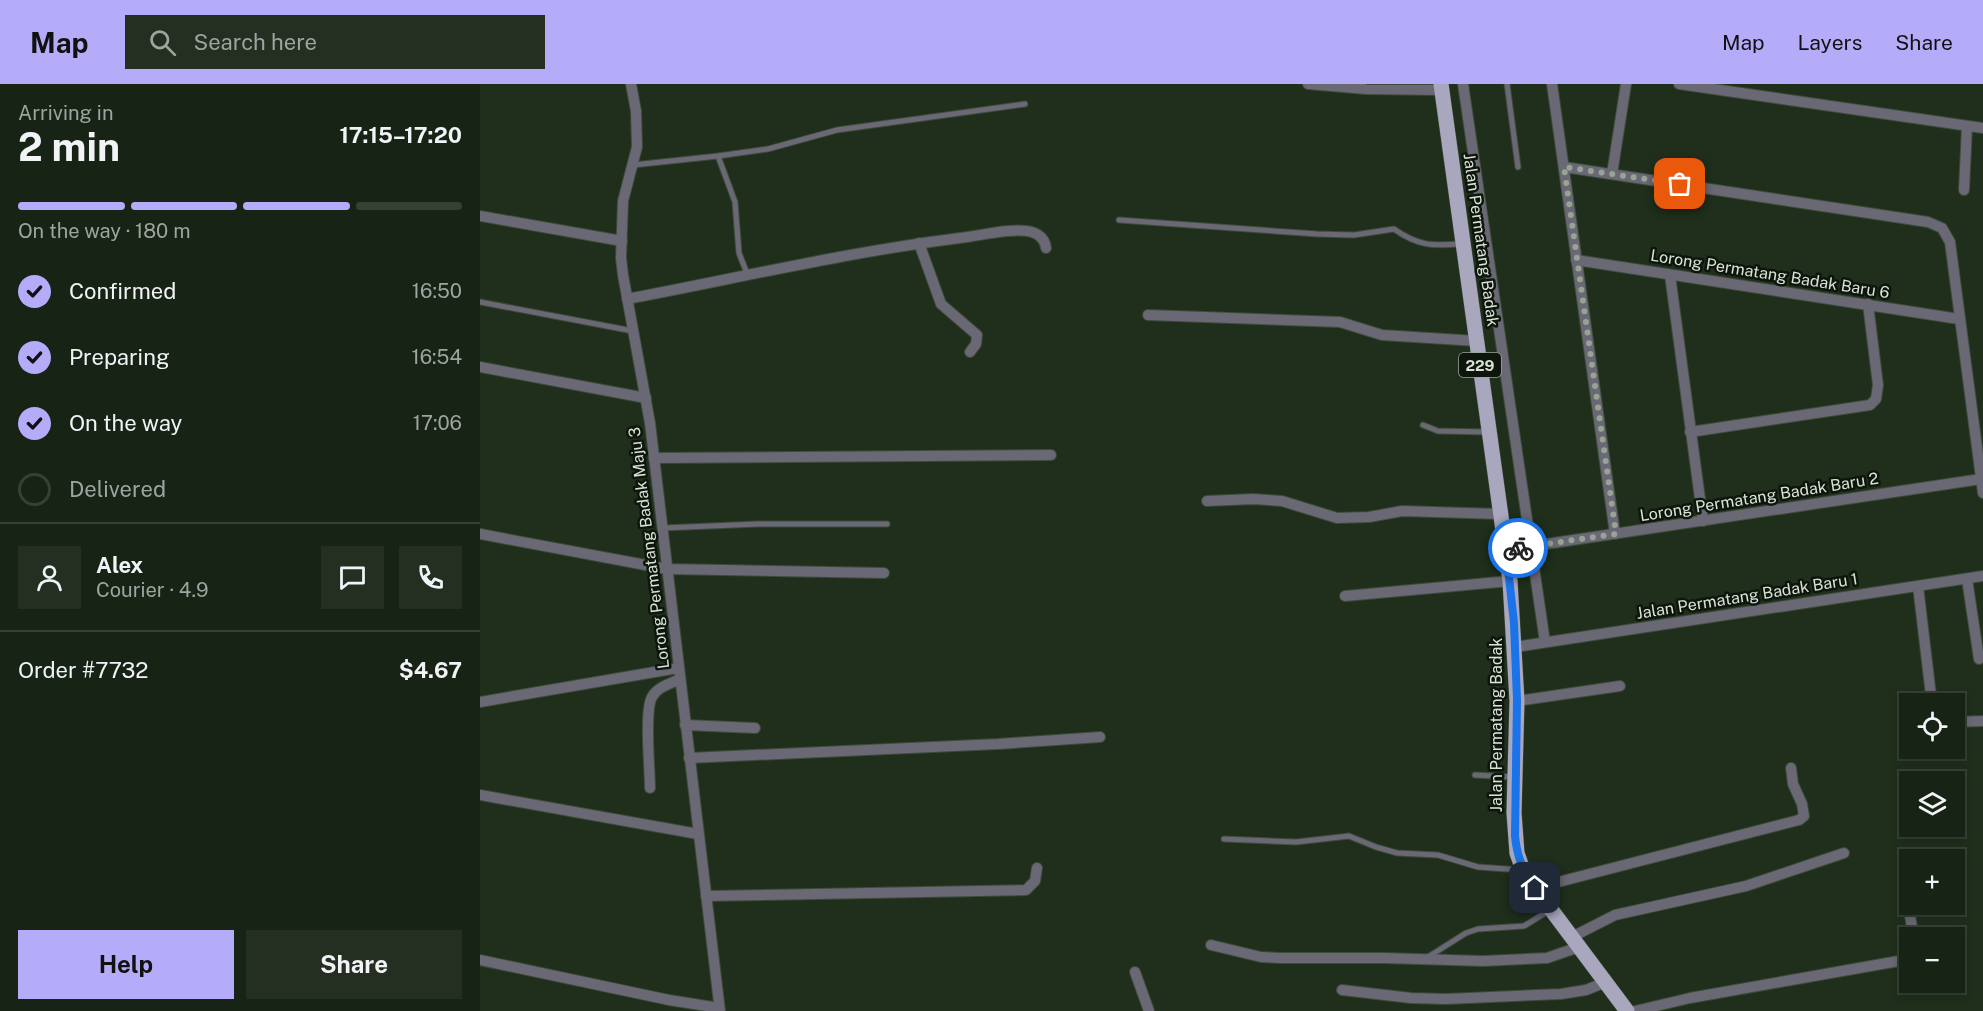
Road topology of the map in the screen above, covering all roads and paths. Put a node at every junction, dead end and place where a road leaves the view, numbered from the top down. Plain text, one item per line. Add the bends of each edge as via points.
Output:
1 (631, 84) edge
2 (1308, 84) edge
3 (1463, 84) edge
4 (1508, 84) edge
5 (1552, 84) edge
6 (1626, 84) edge
7 (1679, 84) edge
8 (1441, 87) edge
9 (1759, 90) edge
10 (1025, 104) dead end
11 (1967, 126) junction
12 (1983, 128) edge
13 (718, 156) junction
14 (633, 165) junction
15 (1518, 167) dead end
16 (1564, 167) junction
17 (1612, 174) junction
18 (1964, 190) dead end
19 (480, 216) edge
20 (1119, 220) dead end
21 (622, 241) junction
22 (919, 243) junction
23 (1464, 243) junction
24 (1046, 248) dead end
25 (1576, 260) junction
26 (1670, 275) junction
27 (748, 276) junction
28 (627, 299) junction
29 (480, 302) edge
30 (1868, 304) junction
31 (1148, 315) dead end
32 (1959, 319) junction
33 (633, 331) junction
34 (1477, 341) junction
35 (970, 352) dead end
36 (480, 367) edge
37 (646, 398) junction
38 (1423, 425) dead end
39 (1489, 432) junction
40 (1690, 432) junction
41 (1052, 455) dead end
42 (654, 458) junction
43 (1981, 479) junction
44 (1983, 494) edge
45 (1207, 501) dead end
46 (1500, 513) junction
47 (1703, 521) junction
48 (887, 524) dead end
49 (663, 528) junction
50 (480, 534) edge
51 (1616, 534) junction
52 (1532, 546) junction
53 (1506, 550) junction
54 (667, 569) junction
55 (884, 573) dead end
56 (1983, 576) edge
57 (1966, 579) junction
58 (1510, 581) junction
59 (1918, 586) junction
60 (1345, 596) dead end
61 (1545, 642) junction
62 (1515, 647) junction
63 (1978, 659) dead end
64 (679, 674) junction
65 (1620, 686) dead end
66 (1931, 693) edge
67 (1517, 700) junction
68 (480, 702) edge
69 (1983, 721) edge
70 (1965, 722) edge
71 (685, 725) junction
72 (755, 728) dead end
73 (1100, 737) dead end
74 (689, 758) junction
75 (1791, 768) dead end
76 (1475, 775) dead end
77 (1515, 777) junction
78 (650, 788) dead end
79 (480, 795) edge
80 (698, 834) junction
81 (1224, 839) dead end
82 (1844, 853) dead end
83 (1037, 868) dead end
84 (1523, 870) junction
85 (1535, 888) junction
86 (706, 896) junction
87 (1550, 909) junction
88 (1910, 916) dead end
89 (1912, 927) edge
90 (1575, 942) junction
91 (1211, 945) dead end
92 (1424, 959) junction
93 (480, 960) edge
94 (1899, 961) edge
95 (1135, 972) dead end
96 (1606, 982) junction
97 (1342, 990) dead end
98 (719, 1009) edge
99 (1149, 1011) edge
100 (1627, 1011) edge
101 (1635, 1011) edge

1 - 14 street, Lorong Permatang Badak Maju 3 via 637,147
2 - 8 street via 1366,89
3 - 52 street
4 - 15 lane
5 - 16 street
6 - 17 street
7 - 9 street
8 - 23 main road, Jalan Permatang Badak / 229
9 - 11 street
10 - 13 lane via 837,130 768,149
11 - 12 street
11 - 18 street
13 - 14 lane
13 - 27 lane via 735,202 739,253
14 - 21 street, Lorong Permatang Badak Maju 3 via 623,201
16 - 17 street
16 - 25 street
17 - 32 street via 1936,225 1950,242
19 - 21 street
20 - 23 lane via 1317,234 1394,230 1410,240 1436,246
21 - 28 street, Lorong Permatang Badak Maju 3
22 - 24 street via 1021,231 1040,236
22 - 27 street
22 - 35 street via 941,304 977,335
23 - 34 main road, Jalan Permatang Badak / 229
25 - 26 street, Lorong Permatang Badak Baru 6
25 - 51 street
26 - 30 street, Lorong Permatang Badak Baru 6
26 - 40 street
27 - 28 street
28 - 33 street, Lorong Permatang Badak Maju 3
29 - 33 lane
30 - 32 street, Lorong Permatang Badak Baru 6
30 - 40 street via 1878,385 1876,399 1870,405
31 - 34 street via 1340,322 1382,335
32 - 43 street
33 - 37 street, Lorong Permatang Badak Maju 3
34 - 39 main road, Jalan Permatang Badak / 229
36 - 37 street
37 - 42 street, Lorong Permatang Badak Maju 3
38 - 39 lane via 1438,431
39 - 46 main road, Jalan Permatang Badak / 229
40 - 47 street
41 - 42 street
42 - 49 street, Lorong Permatang Badak Maju 3
43 - 44 street
43 - 47 street, Lorong Permatang Badak Baru 2
45 - 46 street via 1282,501 1337,518 1402,512
46 - 53 main road, Jalan Permatang Badak / 229
47 - 51 street, Lorong Permatang Badak Baru 2
48 - 49 lane
49 - 54 street, Lorong Permatang Badak Maju 3
50 - 54 street
51 - 52 street, Lorong Permatang Badak Baru 2
52 - 53 street, Lorong Permatang Badak Baru 2
52 - 61 street
53 - 58 main road, Jalan Permatang Badak / 229
54 - 55 street
54 - 64 street, Lorong Permatang Badak Maju 3
56 - 57 street, Jalan Permatang Badak Baru 1
57 - 59 street, Jalan Permatang Badak Baru 1
57 - 63 street
58 - 60 street
58 - 62 main road, Jalan Permatang Badak / 229
59 - 61 street, Jalan Permatang Badak Baru 1
59 - 66 street
61 - 62 street, Jalan Permatang Badak Baru 1
62 - 67 main road, Jalan Permatang Badak / 229
64 - 68 street
64 - 71 street, Lorong Permatang Badak Maju 3
64 - 78 street via 652,698
65 - 67 street
67 - 77 main road, Jalan Permatang Badak / 229
69 - 70 street
71 - 72 street
71 - 74 street, Lorong Permatang Badak Maju 3
73 - 74 street
74 - 80 street, Lorong Permatang Badak Maju 3
75 - 85 street via 1804,810 1804,816 1798,820
76 - 77 lane
77 - 84 main road, Jalan Permatang Badak / 229 via 1515,836
79 - 80 street
80 - 86 street, Lorong Permatang Badak Maju 3
81 - 84 lane via 1296,842 1349,836 1398,853 1438,855 1478,867
82 - 90 street via 1746,886 1615,915
83 - 86 street via 1035,881 1026,890
84 - 85 main road, Jalan Permatang Badak / 229
85 - 87 main road, Jalan Permatang Badak / 229
86 - 98 street, Lorong Permatang Badak Maju 3
87 - 90 main road, Jalan Permatang Badak / 229
87 - 92 lane via 1524,926 1466,933
88 - 89 street
90 - 92 street via 1557,956 1522,960
90 - 96 main road, Jalan Permatang Badak / 229
91 - 92 street via 1261,957
93 - 98 street
94 - 101 street
95 - 99 street
96 - 97 street via 1561,994 1446,999
96 - 100 main road, Jalan Permatang Badak / 229

